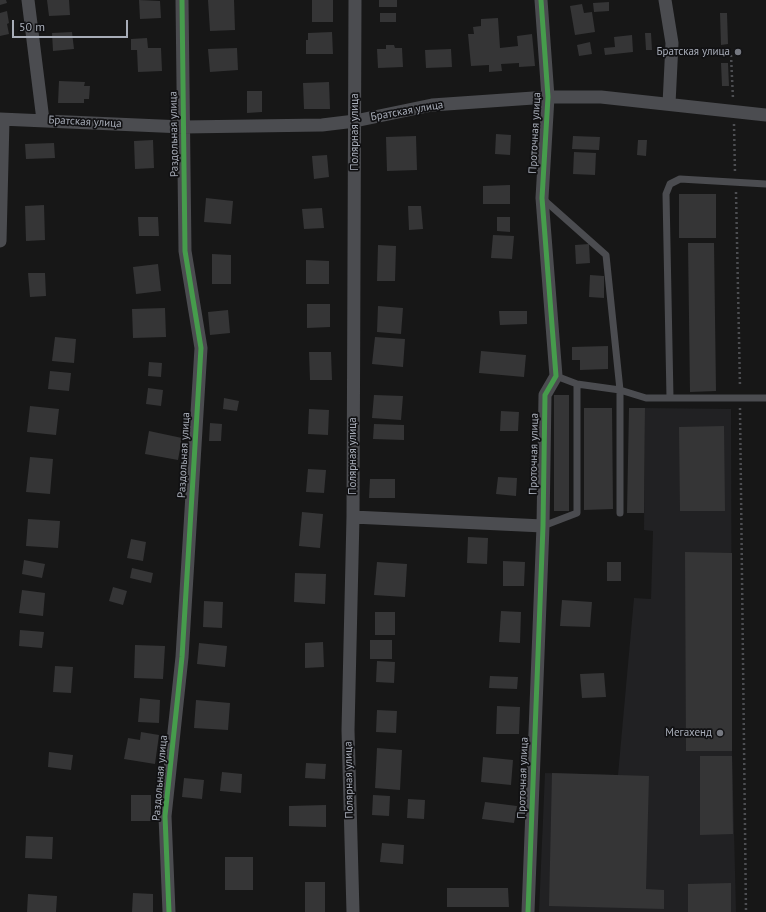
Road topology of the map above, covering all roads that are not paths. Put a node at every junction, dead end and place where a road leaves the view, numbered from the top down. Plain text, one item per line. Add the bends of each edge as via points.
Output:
1 (28, 0) edge
2 (182, 0) edge
3 (355, 0) edge
4 (541, 0) edge
5 (664, 0) edge
6 (548, 97) junction
7 (669, 104) junction
8 (766, 116) edge
9 (1, 120) edge
10 (43, 120) junction
11 (355, 121) junction
12 (184, 127) junction
13 (766, 184) edge
14 (542, 198) junction
15 (0, 240) edge
16 (556, 376) junction
17 (577, 384) junction
18 (620, 390) junction
19 (670, 398) junction
20 (766, 398) edge
21 (620, 513) dead end
22 (353, 517) junction
23 (543, 526) junction
24 (169, 912) edge
25 (353, 912) edge
26 (528, 912) edge

1 - 10 street
2 - 12 street, Раздольная улица
3 - 11 street, Полярная улица
4 - 6 street, Проточная улица
5 - 7 street via 672,43
6 - 7 street, Братская улица via 601,97
6 - 11 street, Братская улица via 432,105
6 - 14 street, Проточная улица
7 - 8 street, Братская улица
9 - 10 street, Братская улица
9 - 15 street
10 - 12 street, Братская улица
11 - 12 street, Братская улица via 322,125
11 - 22 street, Полярная улица
12 - 24 street, Раздольная улица via 185,251 201,348 182,657 165,816
13 - 19 lane via 680,180 670,184 666,194
14 - 16 street, Проточная улица
14 - 18 lane via 606,255
16 - 17 lane
16 - 23 street, Проточная улица via 545,395
17 - 18 lane
17 - 23 lane via 577,513
18 - 19 lane via 646,398
18 - 21 lane
19 - 20 lane
22 - 23 street
22 - 25 street, Полярная улица via 348,730
23 - 26 street, Проточная улица

